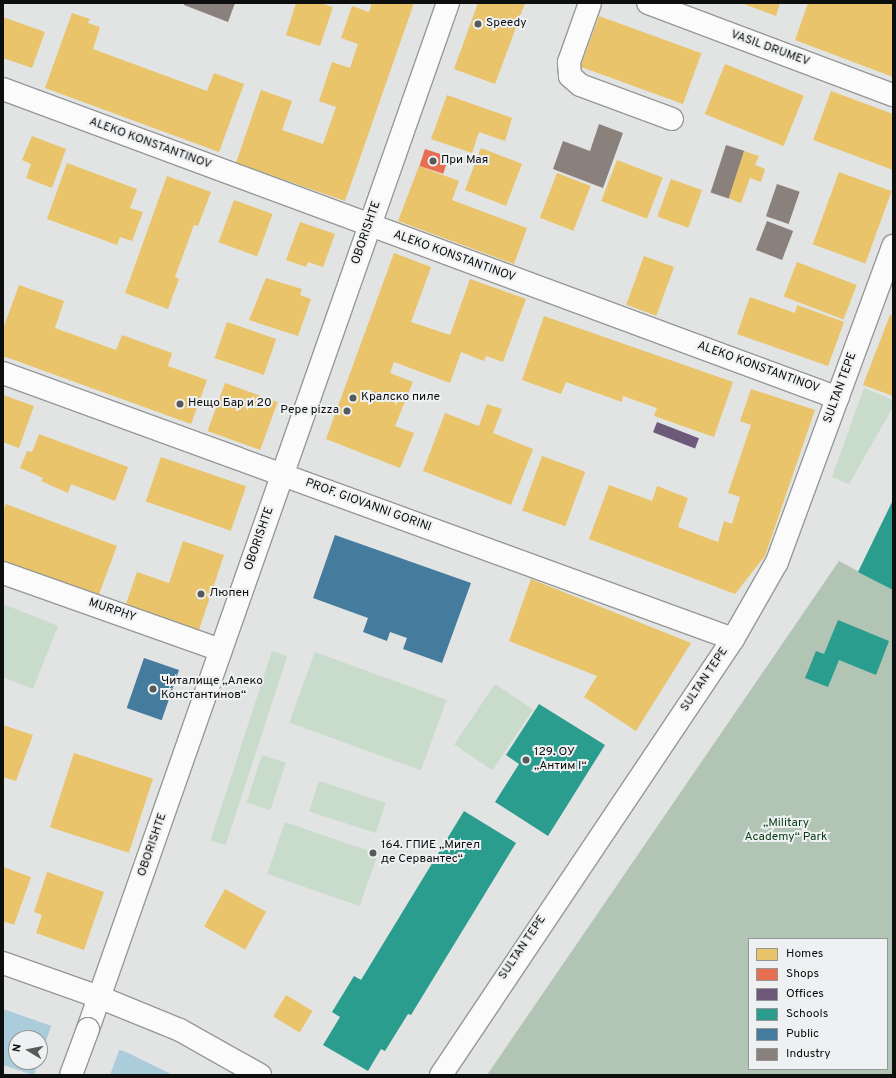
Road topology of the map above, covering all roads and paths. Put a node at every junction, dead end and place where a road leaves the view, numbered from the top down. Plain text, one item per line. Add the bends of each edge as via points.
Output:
1 (448, 3) edge
2 (590, 3) edge
3 (648, 3) edge
4 (3, 89) edge
5 (893, 95) edge
6 (672, 119) dead end
7 (370, 226) junction
8 (893, 246) edge
9 (3, 374) edge
10 (838, 398) junction
11 (283, 475) junction
12 (3, 573) edge
13 (733, 639) junction
14 (221, 650) junction
15 (3, 963) edge
16 (100, 997) junction
17 (71, 1075) edge
18 (260, 1075) edge
19 (441, 1075) edge

1 - 7 street, OBORISHTE
2 - 6 street via 570,62 570,76 580,85
3 - 5 street, VASIL DRUMEV
4 - 7 street, ALEKO KONSTANTINOV
7 - 10 street, ALEKO KONSTANTINOV
7 - 11 street, OBORISHTE
8 - 10 street, SULTAN TEPE
9 - 11 street, PROF. GIOVANNI GORINI
10 - 13 street, SULTAN TEPE via 777,562
11 - 13 street, PROF. GIOVANNI GORINI
11 - 14 street, OBORISHTE
12 - 14 street, MURPHY
13 - 19 street, SULTAN TEPE
14 - 16 street, OBORISHTE
15 - 16 street
16 - 17 street, OBORISHTE, bridge
16 - 18 street via 180,1030

